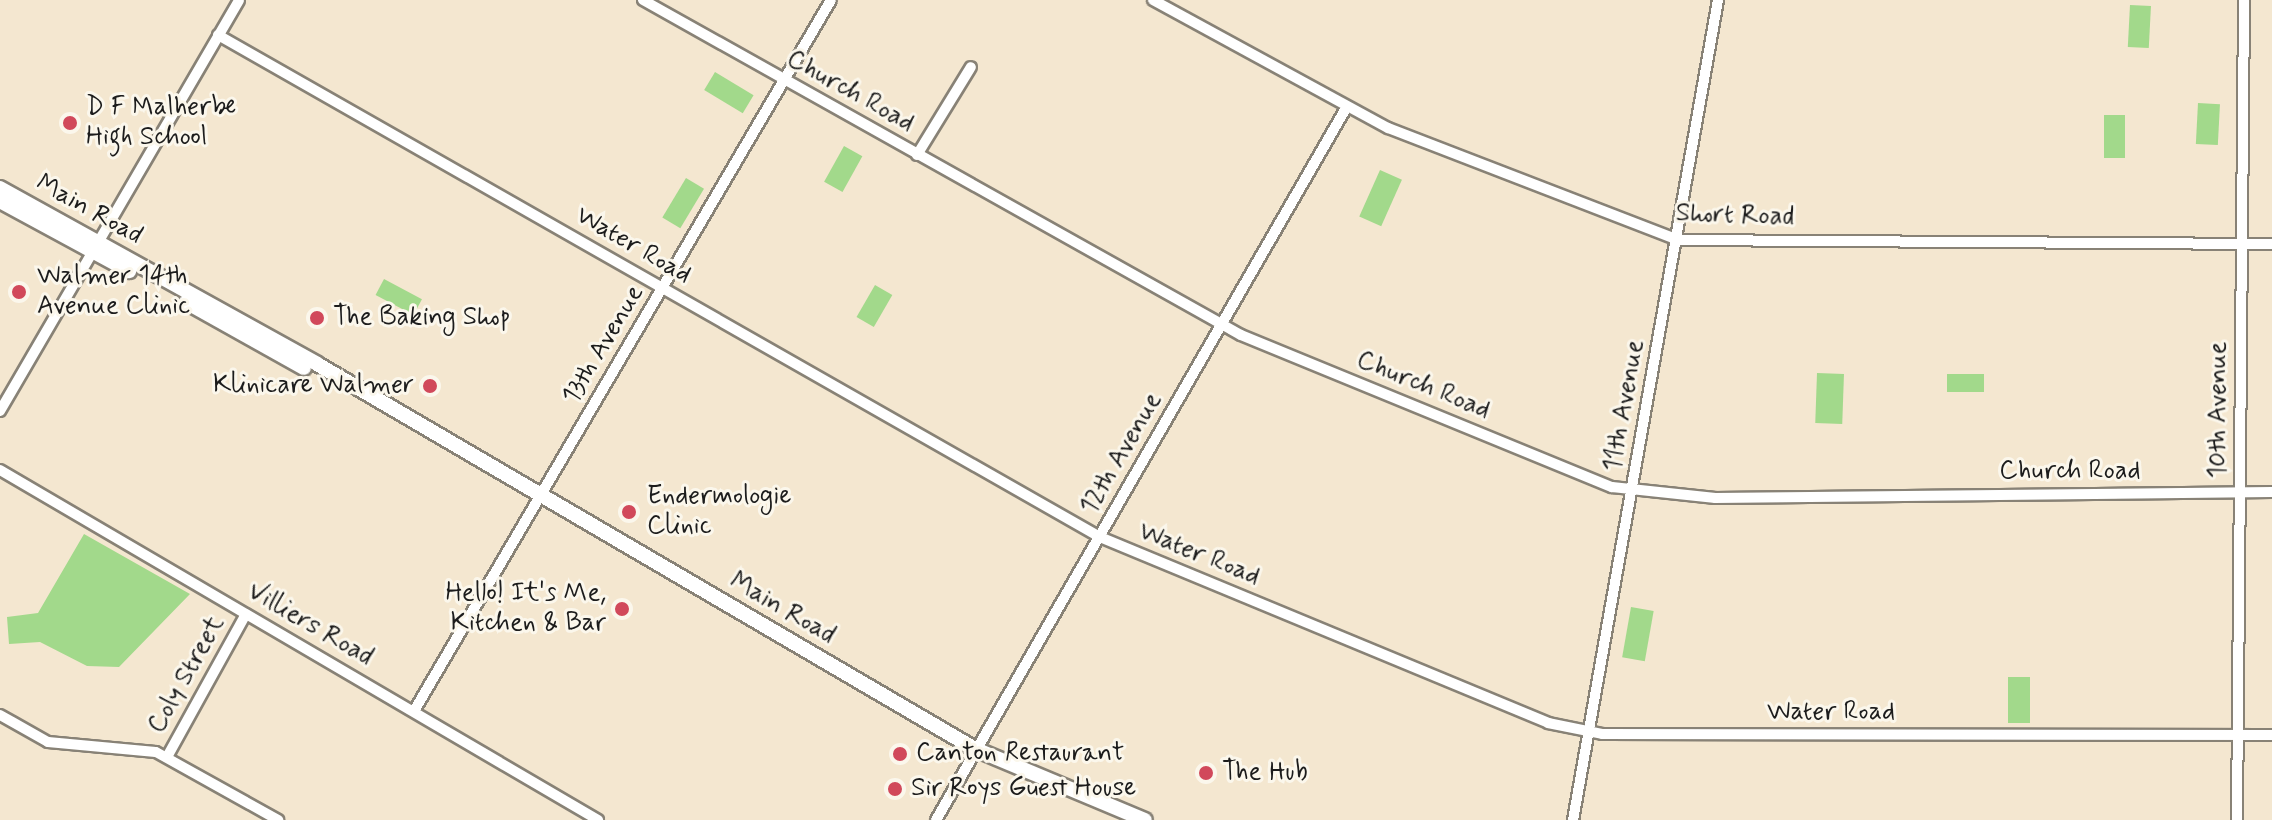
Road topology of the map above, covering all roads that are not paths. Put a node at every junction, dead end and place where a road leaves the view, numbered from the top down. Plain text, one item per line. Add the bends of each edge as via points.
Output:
1 (239, 0) edge
2 (643, 0) edge
3 (831, 0) edge
4 (1153, 0) edge
5 (1718, 0) edge
6 (2244, 0) edge
7 (218, 35) junction
8 (971, 67) dead end
9 (783, 80) junction
10 (1346, 108) junction
11 (917, 155) junction
12 (0, 188) edge
13 (0, 201) edge
14 (1678, 240) junction
15 (2272, 244) edge
16 (2242, 245) junction
17 (95, 247) junction
18 (664, 288) junction
19 (1222, 324) junction
20 (0, 411) edge
21 (0, 470) edge
22 (1632, 492) junction
23 (2240, 492) junction
24 (2272, 492) edge
25 (540, 495) junction
26 (1100, 537) junction
27 (246, 614) junction
28 (414, 711) junction
29 (0, 715) edge
30 (1588, 733) junction
31 (2238, 735) junction
32 (2272, 735) edge
33 (975, 749) junction
34 (167, 757) junction
35 (278, 820) edge
36 (598, 820) edge
37 (936, 820) edge
38 (1145, 820) edge
39 (1573, 820) edge
40 (2237, 820) edge

1 - 7 street
2 - 9 street, Church Road
3 - 9 street, 13th Avenue
4 - 10 street, Short Road
5 - 14 street, 11th Avenue
6 - 16 street, 10th Avenue
7 - 17 street
7 - 18 street, Water Road
8 - 11 street
9 - 11 street, Church Road
9 - 18 street, 13th Avenue
10 - 14 street, Short Road
10 - 19 street, 12th Avenue
11 - 19 street, Church Road
12 - 17 main road, Main Road
13 - 17 main road, Main Road
14 - 16 street, Short Road
14 - 22 street, 11th Avenue
15 - 16 street, Short Road
16 - 23 street, 10th Avenue
17 - 20 street
17 - 25 main road, Main Road via 317,364
18 - 25 street, 13th Avenue
18 - 26 street, Water Road
19 - 22 street, Church Road
19 - 26 street, 12th Avenue
21 - 27 street, Villiers Road
22 - 23 street, Church Road via 1715,498
22 - 30 street, 11th Avenue
23 - 24 street, Church Road
23 - 31 street, 10th Avenue
25 - 28 street, 13th Avenue
25 - 33 main road, Main Road
26 - 30 street, Water Road via 1538,719
26 - 33 street, 12th Avenue
27 - 28 street, Villiers Road
27 - 34 street, Coly Street
28 - 36 street, Villiers Road
29 - 34 street via 48,742 143,749
30 - 31 street, Water Road
30 - 39 street, 11th Avenue
31 - 32 street, Water Road
31 - 40 street, 10th Avenue
33 - 37 street, 12th Avenue
33 - 38 main road, Main Road
34 - 35 street

